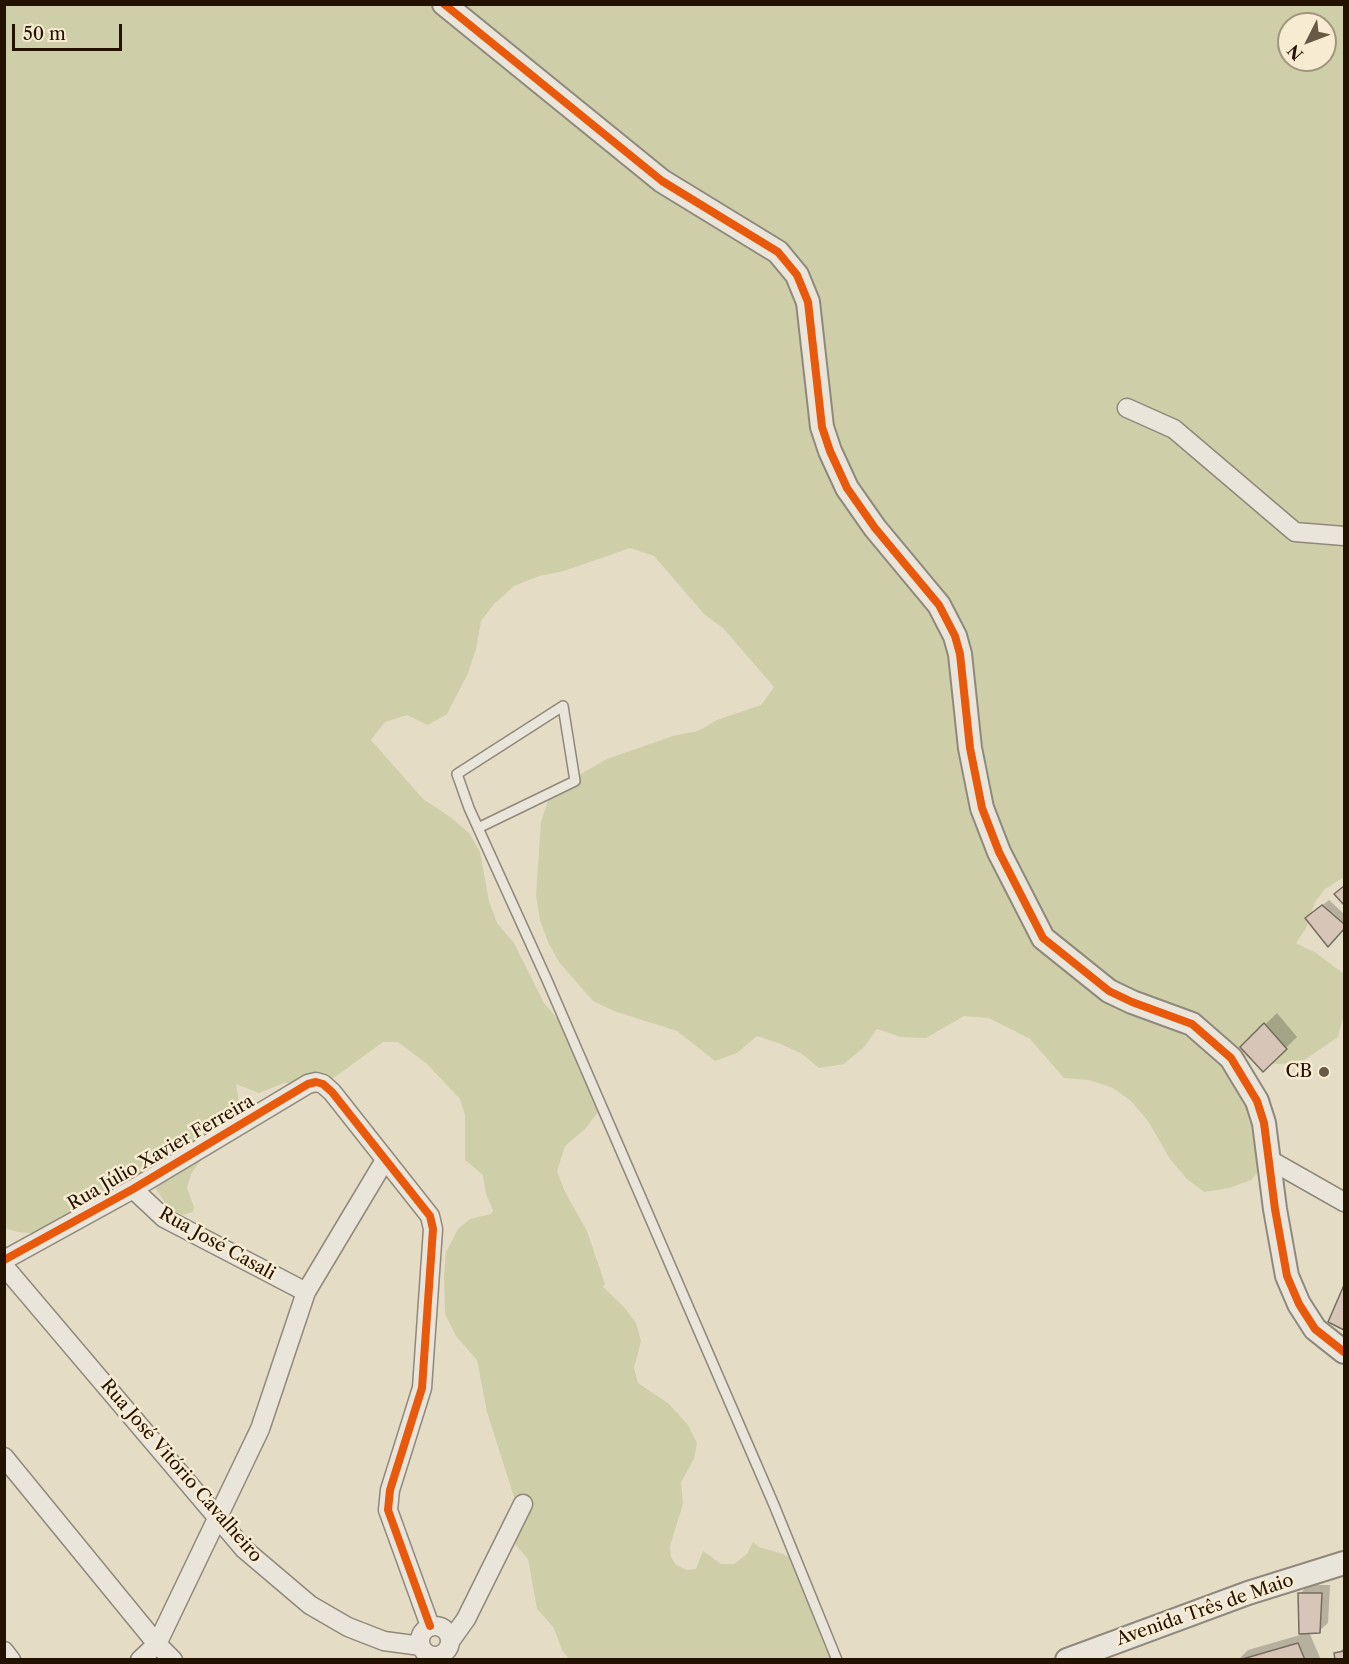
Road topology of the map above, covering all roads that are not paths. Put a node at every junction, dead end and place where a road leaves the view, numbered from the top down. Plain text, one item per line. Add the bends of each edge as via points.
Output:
1 (444, 4) edge
2 (1127, 408) dead end
3 (1344, 536) edge
4 (478, 828) junction
5 (385, 1160) junction
6 (1270, 1160) junction
7 (133, 1189) junction
8 (1344, 1202) edge
9 (4, 1260) edge
10 (4, 1266) edge
11 (306, 1292) junction
12 (1344, 1352) edge
13 (4, 1457) edge
14 (523, 1503) dead end
15 (217, 1517) junction
16 (1344, 1563) edge
17 (430, 1626) junction
18 (157, 1644) junction
19 (421, 1646) junction
20 (4, 1651) edge
21 (445, 1651) edge
22 (11, 1659) edge
23 (141, 1659) edge
24 (172, 1659) edge
25 (837, 1659) edge
26 (1067, 1659) edge

1 - 6 street via 662,181 778,252 797,275 808,302 822,427 830,451 847,488 939,605 955,636 982,808 999,852 1043,938 1109,990 1191,1024 1230,1058 1257,1101
2 - 3 street via 1174,429 1295,532
4 - 4 lane via 457,774 563,706 574,781
4 - 25 lane via 770,1495
5 - 7 street, Rua Júlio Xavier Ferreira via 332,1092 316,1082
5 - 11 street
5 - 17 street via 422,1202 433,1229 422,1388 390,1490 388,1510
6 - 8 street
6 - 12 street via 1287,1276 1315,1329
7 - 9 street, Rua Júlio Xavier Ferreira
7 - 11 street, Rua José Casali via 164,1218
10 - 15 street, Rua José Vitório Cavalheiro
11 - 15 street via 260,1429
13 - 18 street
14 - 21 street via 466,1619
15 - 18 street
15 - 19 street, Rua José Vitório Cavalheiro via 244,1549 310,1605 348,1627 384,1641
16 - 26 street, Avenida Três de Maio via 1248,1593
17 - 19 street via 422,1632
17 - 21 street via 444,1628
18 - 23 street
18 - 24 street
19 - 21 street via 427,1654 436,1656
20 - 22 street

